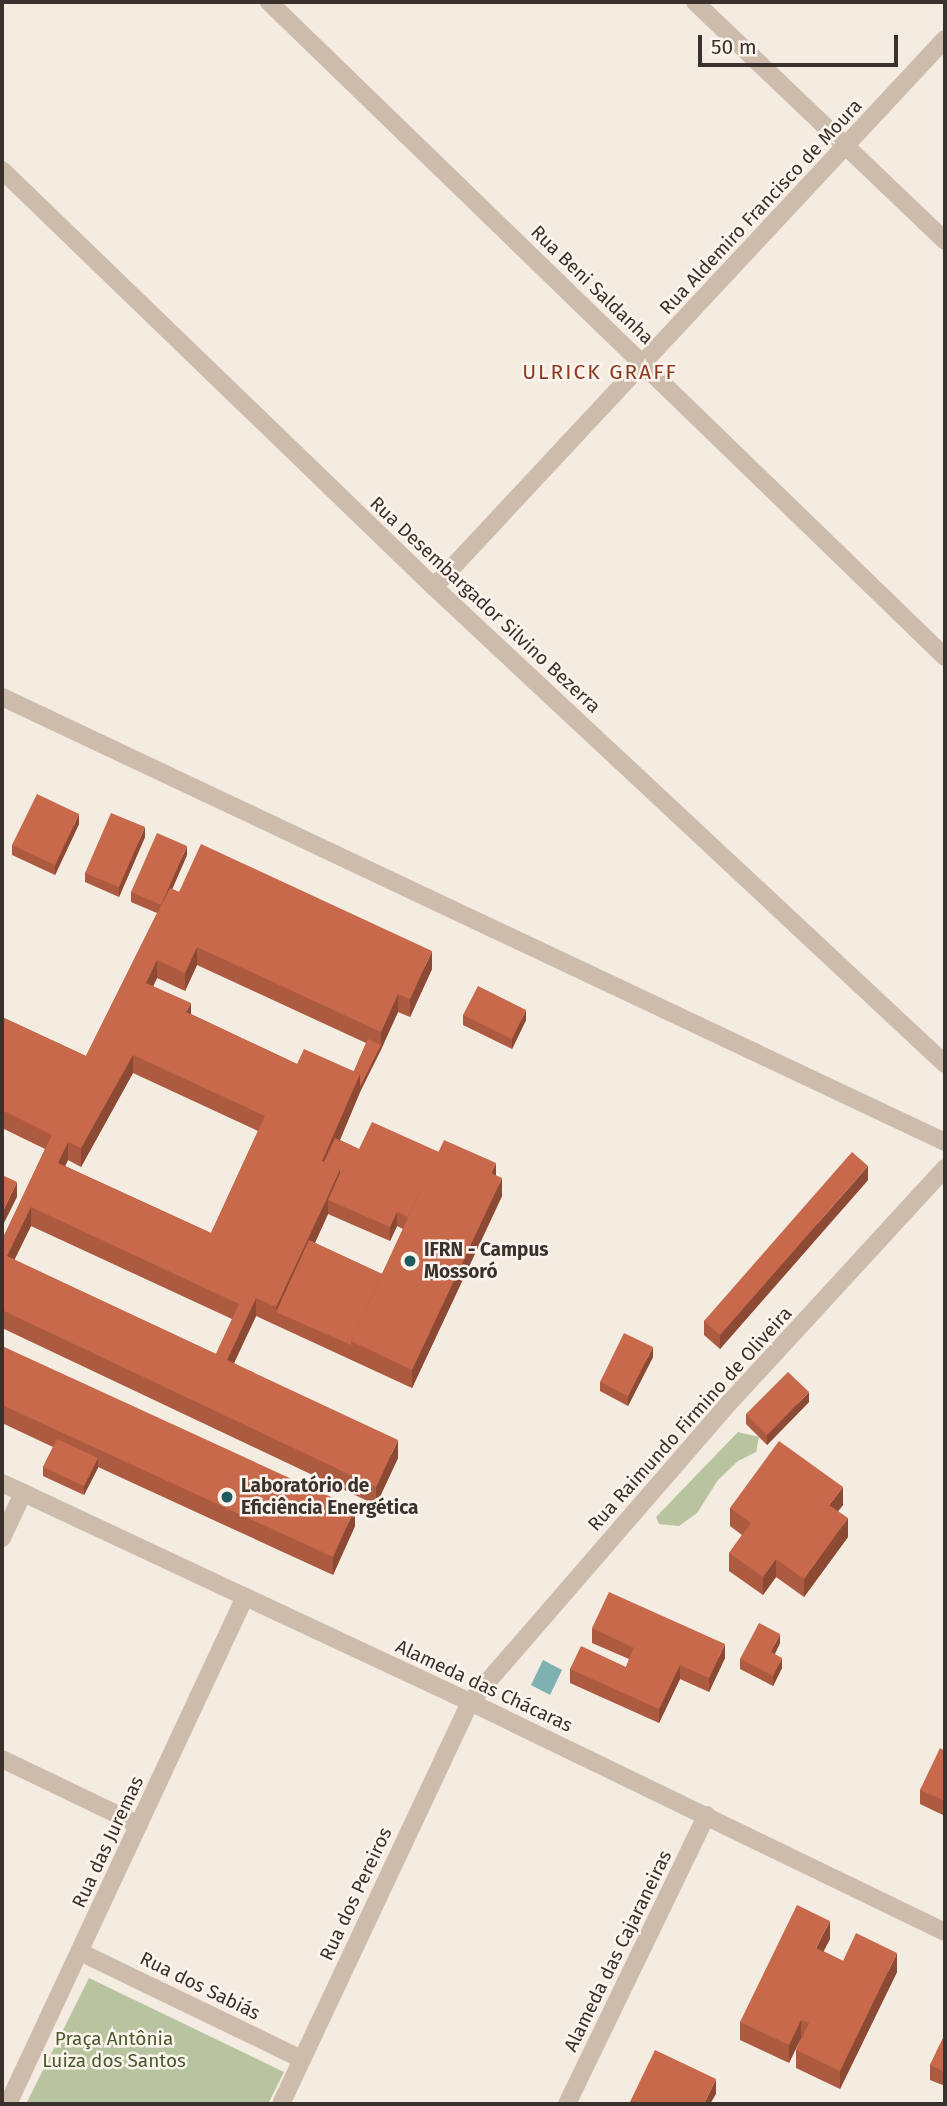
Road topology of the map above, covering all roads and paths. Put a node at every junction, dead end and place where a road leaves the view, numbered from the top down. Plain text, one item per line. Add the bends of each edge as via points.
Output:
1 (269, 2) edge
2 (695, 2) edge
3 (945, 38) edge
4 (847, 147) junction
5 (2, 170) edge
6 (945, 241) edge
7 (641, 362) junction
8 (434, 587) junction
9 (945, 657) edge
10 (2, 698) edge
11 (945, 1064) edge
12 (945, 1142) edge
13 (945, 1168) edge
14 (2, 1483) edge
15 (23, 1493) junction
16 (2, 1538) edge
17 (245, 1597) junction
18 (470, 1702) junction
19 (2, 1759) edge
20 (707, 1815) junction
21 (139, 1825) junction
22 (945, 1932) edge
23 (80, 1952) junction
24 (301, 2059) junction
25 (8, 2104) edge
26 (281, 2104) edge
27 (566, 2104) edge

1 - 7 street, Rua Beni Saldanha
2 - 4 street
3 - 4 street, Rua Aldemiro Francisco de Moura
4 - 6 street
4 - 7 street, Rua Aldemiro Francisco de Moura
5 - 8 street, Rua Desembargador Silvino Bezerra
7 - 8 street, Rua Aldemiro Francisco de Moura
7 - 9 street, Rua Beni Saldanha
8 - 11 street, Rua Desembargador Silvino Bezerra
10 - 12 street
13 - 18 street, Rua Raimundo Firmino de Oliveira via 730,1402
14 - 15 street, Alameda das Chácaras
15 - 16 street
15 - 17 street, Alameda das Chácaras
17 - 18 street, Alameda das Chácaras
17 - 21 street, Rua das Juremas
18 - 20 street, Alameda das Chácaras
18 - 24 street, Rua dos Pereiros
19 - 21 street
20 - 22 street, Alameda das Chácaras
20 - 27 street, Alameda das Cajaraneiras
21 - 23 street, Rua das Juremas
23 - 24 street, Rua dos Sabiás
23 - 25 street, Rua das Juremas
24 - 26 street, Rua dos Pereiros

